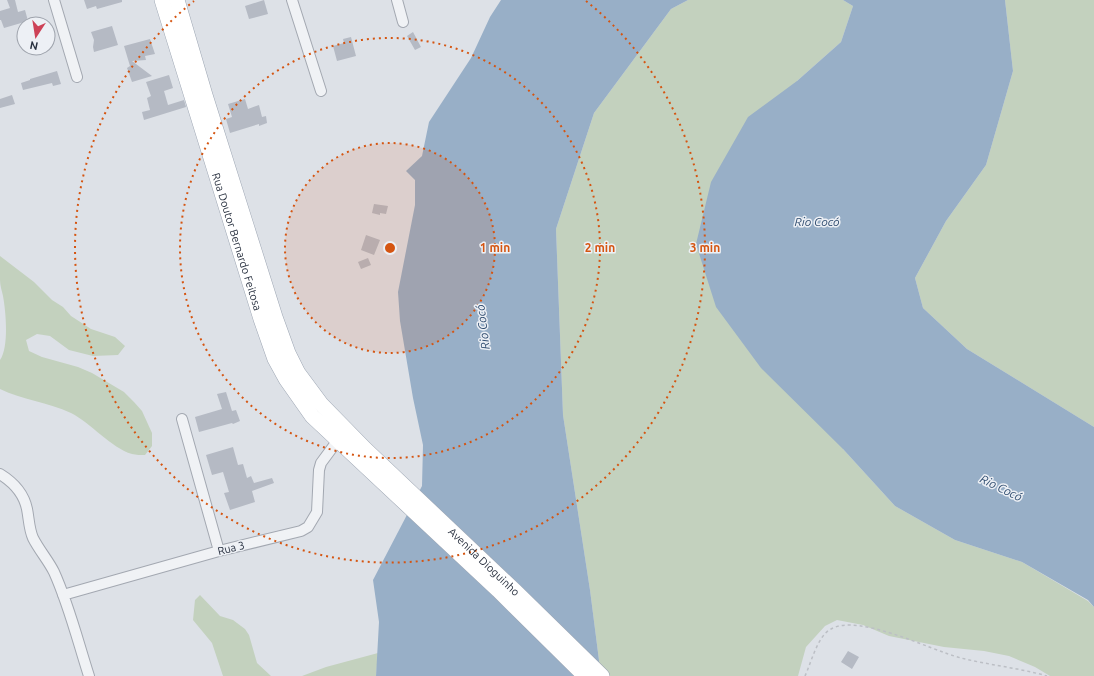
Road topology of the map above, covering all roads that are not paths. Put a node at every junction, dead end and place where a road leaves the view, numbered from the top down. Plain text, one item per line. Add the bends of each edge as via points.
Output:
1 (54, 0) edge
2 (162, 0) edge
3 (177, 0) edge
4 (292, 0) edge
5 (397, 0) edge
6 (403, 22) dead end
7 (77, 77) dead end
8 (321, 91) dead end
9 (182, 419) dead end
10 (338, 440) junction
11 (361, 453) junction
12 (0, 474) edge
13 (219, 551) junction
14 (63, 595) junction
15 (89, 676) edge
16 (585, 676) edge
17 (602, 676) edge

1 - 7 street
2 - 10 main road, Rua Doutor Bernardo Feitosa via 275,359 303,405
3 - 11 main road, Rua Doutor Bernardo Feitosa via 207,103 288,353 313,394
4 - 8 street
5 - 6 street
9 - 13 street
10 - 11 main road, Rua Doutor Bernardo Feitosa
10 - 13 street, Rua 3 via 321,463 317,512 308,527 301,531
11 - 16 main road, Avenida Dioguinho
11 - 17 main road, Avenida Dioguinho via 515,591
12 - 14 street via 13,483 23,497 33,539 53,571
13 - 14 street, Rua 3
14 - 15 street

